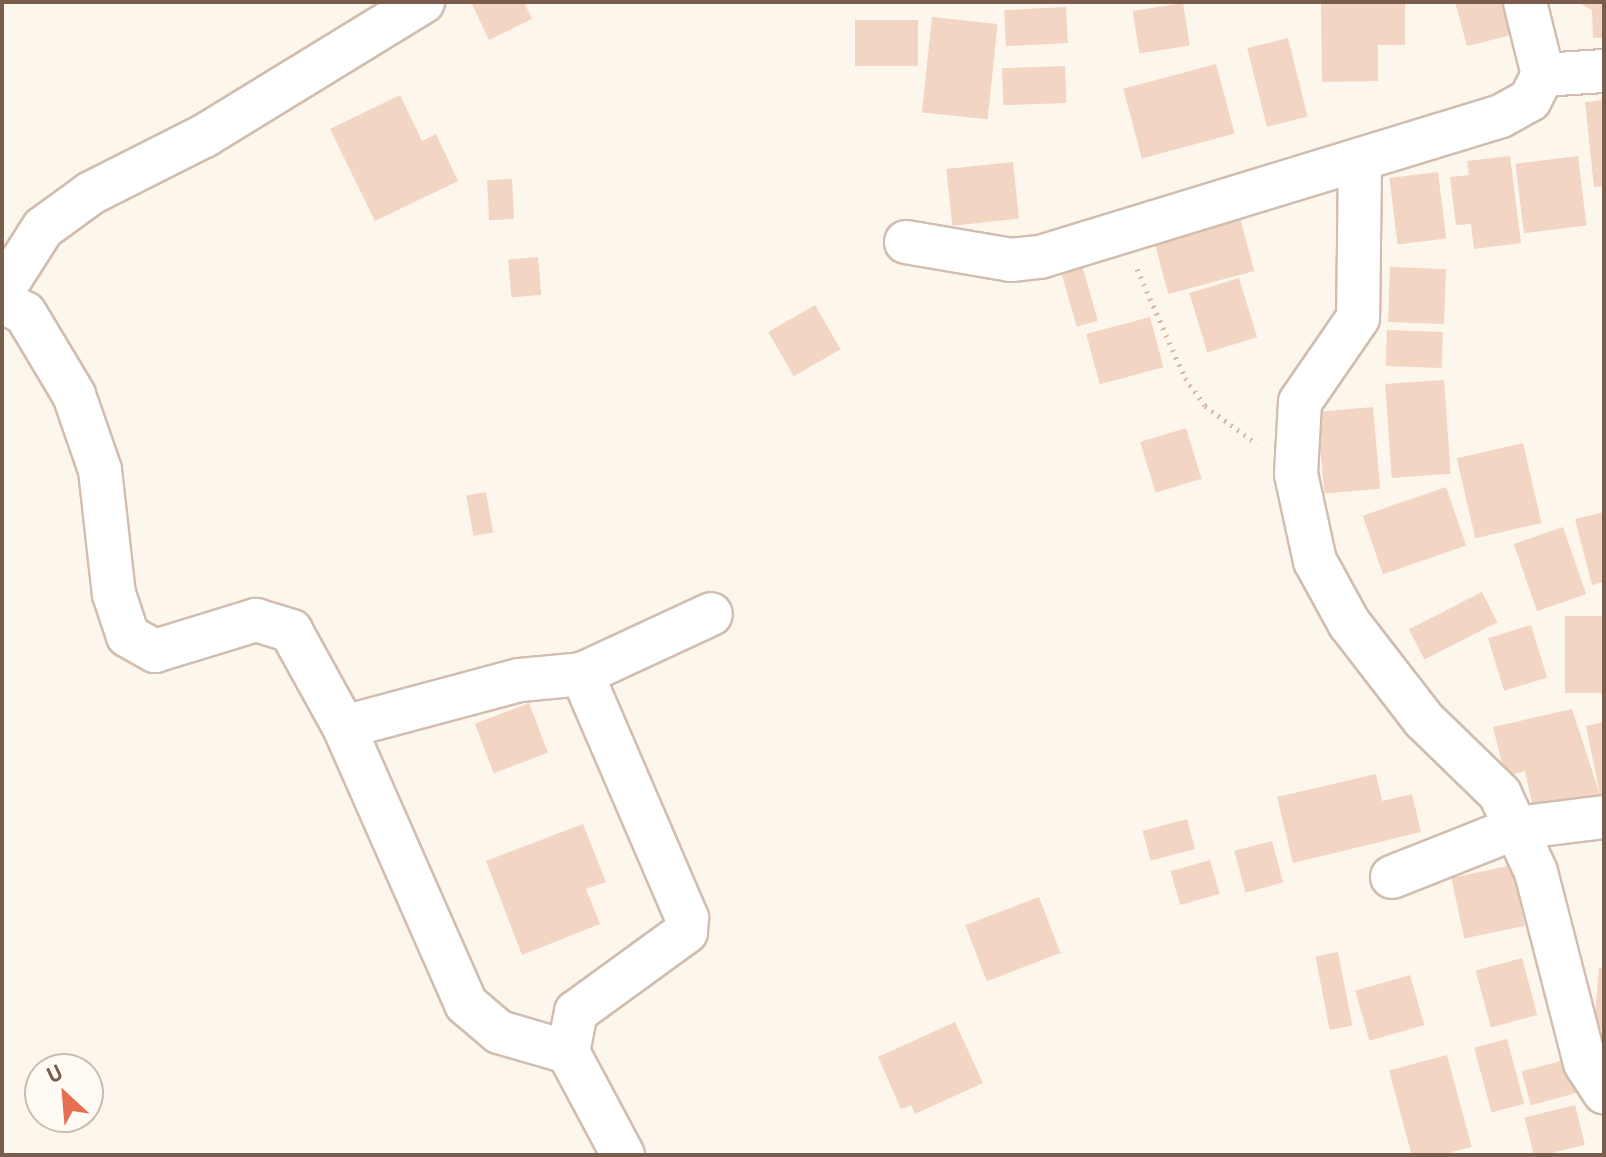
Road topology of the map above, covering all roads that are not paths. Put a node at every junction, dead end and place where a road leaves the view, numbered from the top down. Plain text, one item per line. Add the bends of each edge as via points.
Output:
1 (423, 2) edge
2 (1525, 2) edge
3 (1604, 71) edge
4 (1543, 75) junction
5 (1360, 161) junction
6 (906, 242) dead end
7 (2, 292) edge
8 (2, 302) edge
9 (711, 614) dead end
10 (582, 674) junction
11 (344, 727) junction
12 (1604, 817) edge
13 (1516, 828) junction
14 (1392, 877) dead end
15 (568, 1052) junction
16 (1604, 1092) edge
17 (623, 1155) edge

1 - 7 street via 204,136 91,193 43,228
2 - 4 street
3 - 4 street
4 - 5 street via 1530,100 1501,116
5 - 6 street via 1011,260
5 - 13 street via 1358,318 1300,402 1296,474 1315,561 1349,623 1424,720 1500,794
8 - 11 street via 25,313 74,395 100,470 114,594 128,636 155,651 256,620 283,625
9 - 10 street
10 - 11 street via 520,680
10 - 15 street via 687,918 686,932 576,1012
11 - 15 street via 466,1004 499,1032
12 - 13 street
13 - 14 street
13 - 16 street via 1536,872 1585,1063
15 - 17 street

